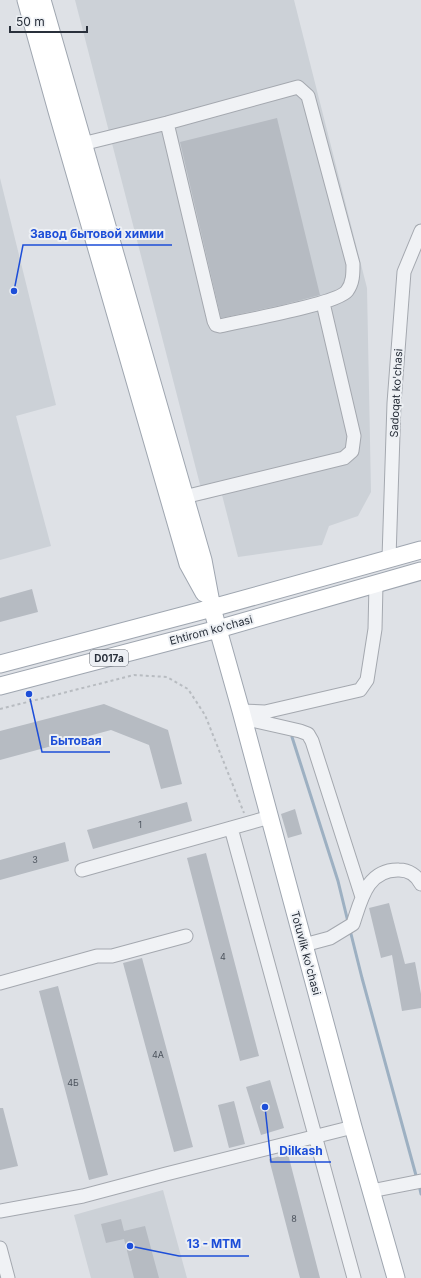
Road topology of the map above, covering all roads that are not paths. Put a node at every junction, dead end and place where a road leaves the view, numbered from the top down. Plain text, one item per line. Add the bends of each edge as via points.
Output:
1 (26, 0) edge
2 (42, 0) edge
3 (167, 123) junction
4 (82, 144) junction
5 (421, 231) edge
6 (323, 303) junction
7 (184, 497) junction
8 (421, 550) edge
9 (389, 558) junction
10 (421, 571) edge
11 (376, 584) junction
12 (212, 608) junction
13 (218, 629) junction
14 (0, 664) edge
15 (0, 686) edge
16 (242, 715) junction
17 (270, 817) junction
18 (231, 828) junction
19 (82, 870) dead end
20 (421, 884) edge
21 (362, 897) junction
22 (186, 936) dead end
23 (304, 945) junction
24 (0, 982) edge
25 (353, 1127) junction
26 (315, 1136) junction
27 (418, 1182) edge
28 (371, 1191) junction
29 (0, 1211) edge
30 (0, 1248) edge
31 (8, 1278) edge
32 (354, 1278) edge
33 (396, 1278) edge

1 - 12 main road via 188,564
2 - 4 main road
3 - 4 street
3 - 6 street via 216,325
3 - 6 street via 298,87 308,96 353,264 352,283 347,292
4 - 7 main road
5 - 9 street, Sadoqat ko'chasi via 404,272 394,403
6 - 7 street via 354,436 352,451 344,458
7 - 12 main road via 203,560
8 - 9 main road, Ehtirom ko'chasi / D017a
9 - 12 main road, Ehtirom ko'chasi / D017a
10 - 11 main road, Ehtirom ko'chasi / D017a
11 - 13 main road, Ehtirom ko'chasi / D017a
11 - 16 street via 372,651 367,680 360,690
12 - 13 main road, Totuvlik ko'chasi
12 - 14 main road, Ehtirom ko'chasi / D017a
13 - 15 main road, Ehtirom ko'chasi / D017a
13 - 16 main road, Totuvlik ko'chasi
16 - 17 main road, Totuvlik ko'chasi
16 - 21 street via 308,734
17 - 18 street
17 - 23 main road, Totuvlik ko'chasi
18 - 19 street
18 - 26 street
20 - 21 street via 411,873 392,870 380,874 370,882
21 - 23 street via 349,927 330,938
22 - 24 street
23 - 25 main road, Totuvlik ko'chasi
25 - 26 street
25 - 28 main road, Totuvlik ko'chasi
26 - 29 street via 84,1196
26 - 32 street
27 - 28 street
28 - 33 main road, Totuvlik ko'chasi
30 - 31 street

